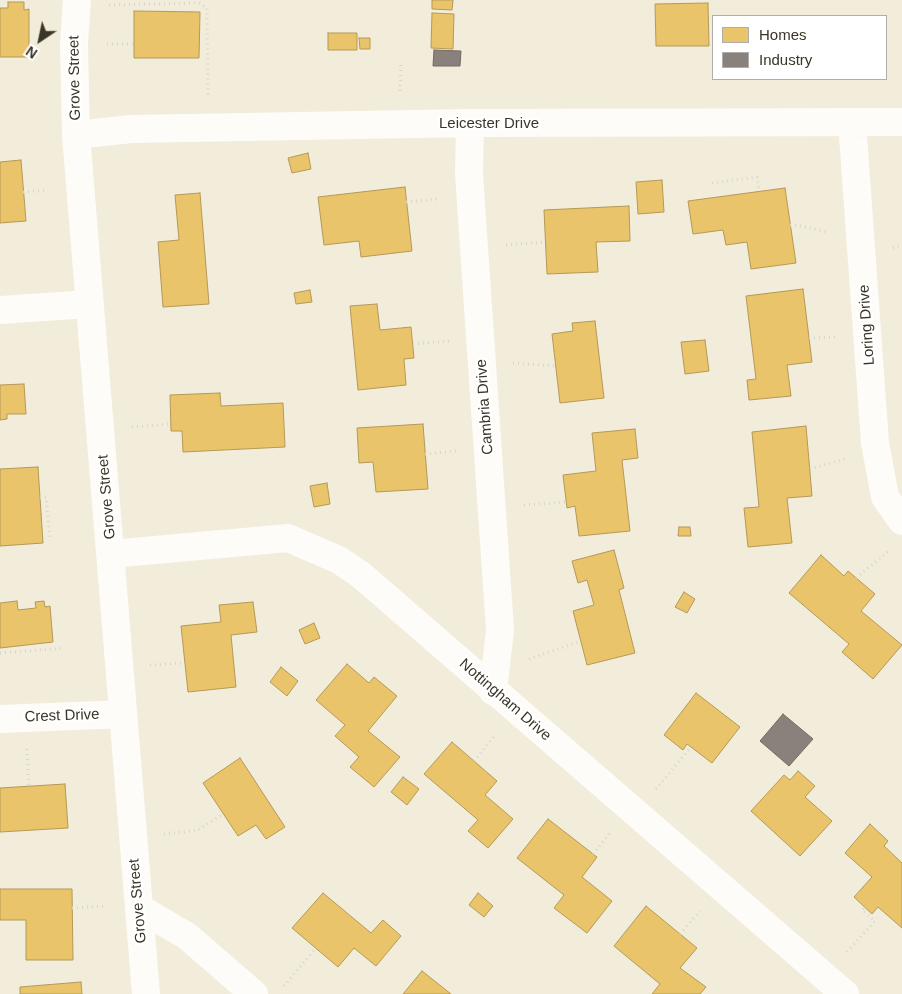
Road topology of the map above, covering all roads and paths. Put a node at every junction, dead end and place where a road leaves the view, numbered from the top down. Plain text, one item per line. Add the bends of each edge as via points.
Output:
1 (76, 3) edge
2 (852, 122) junction
3 (902, 122) edge
4 (470, 123) junction
5 (208, 128) junction
6 (76, 135) junction
7 (712, 183) dead end
8 (759, 191) dead end
9 (790, 225) dead end
10 (860, 236) junction
11 (545, 242) dead end
12 (474, 248) junction
13 (89, 304) junction
14 (0, 310) edge
15 (482, 362) junction
16 (555, 366) dead end
17 (171, 424) dead end
18 (101, 430) junction
19 (40, 498) dead end
20 (566, 502) dead end
21 (492, 508) junction
22 (902, 521) edge
23 (50, 538) dead end
24 (894, 546) dead end
25 (112, 554) junction
26 (856, 578) dead end
27 (581, 641) dead end
28 (65, 648) dead end
29 (0, 653) edge
30 (494, 680) junction
31 (123, 714) junction
32 (0, 719) edge
33 (691, 747) dead end
34 (223, 814) dead end
35 (636, 815) junction
36 (133, 836) junction
37 (865, 907) dead end
38 (139, 908) junction
39 (316, 948) dead end
40 (835, 986) edge
41 (282, 988) dead end
42 (146, 994) edge
43 (254, 994) edge

1 - 5 path via 199,3 207,8
1 - 6 street, Grove Street
2 - 3 street, Leicester Drive
2 - 4 street, Leicester Drive
2 - 10 street, Loring Drive
4 - 5 street, Leicester Drive
4 - 12 street, Cambria Drive via 469,174
5 - 6 street, Leicester Drive via 131,129
6 - 13 street, Grove Street
7 - 8 path via 757,177
9 - 10 path
10 - 22 street, Loring Drive via 879,466 885,496
11 - 12 path
12 - 15 street, Cambria Drive
13 - 14 street
13 - 18 street, Grove Street
15 - 16 path
15 - 21 street, Cambria Drive
17 - 18 path
18 - 25 street, Grove Street
19 - 23 path via 46,497
20 - 21 path
21 - 30 street, Cambria Drive via 500,630
24 - 26 path
25 - 30 street, Nottingham Drive via 288,538 339,560 361,575
25 - 31 street, Grove Street
27 - 30 path
28 - 29 path
30 - 35 street, Nottingham Drive
31 - 32 street, Crest Drive
31 - 36 street, Grove Street
33 - 35 path
34 - 36 path via 198,830
35 - 40 street, Nottingham Drive
36 - 38 street, Grove Street
37 - 40 path via 862,910 874,921
38 - 42 street, Grove Street
38 - 43 street via 187,936
39 - 41 path

